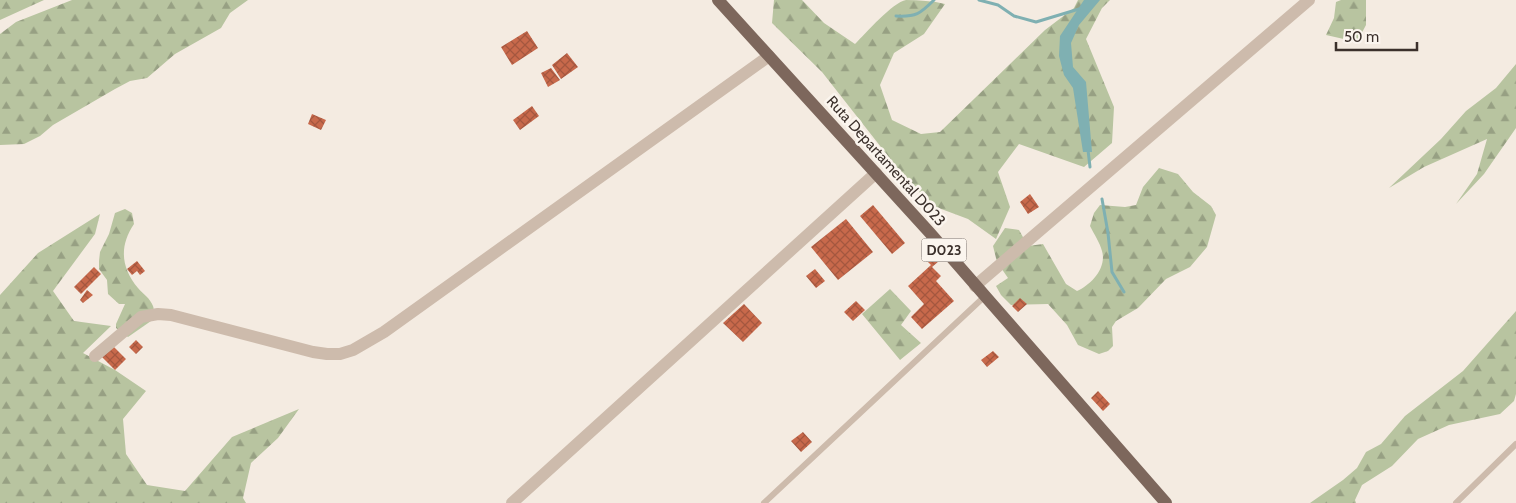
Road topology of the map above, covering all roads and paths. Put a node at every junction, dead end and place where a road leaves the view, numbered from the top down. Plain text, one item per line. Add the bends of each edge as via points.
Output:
1 (718, 0) edge
2 (1309, 0) edge
3 (769, 56) junction
4 (876, 173) junction
5 (975, 286) junction
6 (984, 297) junction
7 (95, 356) dead end
8 (1516, 444) edge
9 (512, 503) edge
10 (764, 503) edge
11 (1166, 503) edge
12 (1456, 503) edge

1 - 3 main road, Ruta Departamental D023 / D023
2 - 5 street
3 - 4 main road, Ruta Departamental D023 / D023
3 - 7 street via 384,332 353,350 340,354 313,352 158,314 141,317
4 - 5 main road, Ruta Departamental D023 / D023
4 - 9 street
5 - 6 main road, Ruta Departamental D023 / D023
6 - 10 lane
6 - 11 main road, Ruta Departamental D023 / D023
8 - 12 lane

